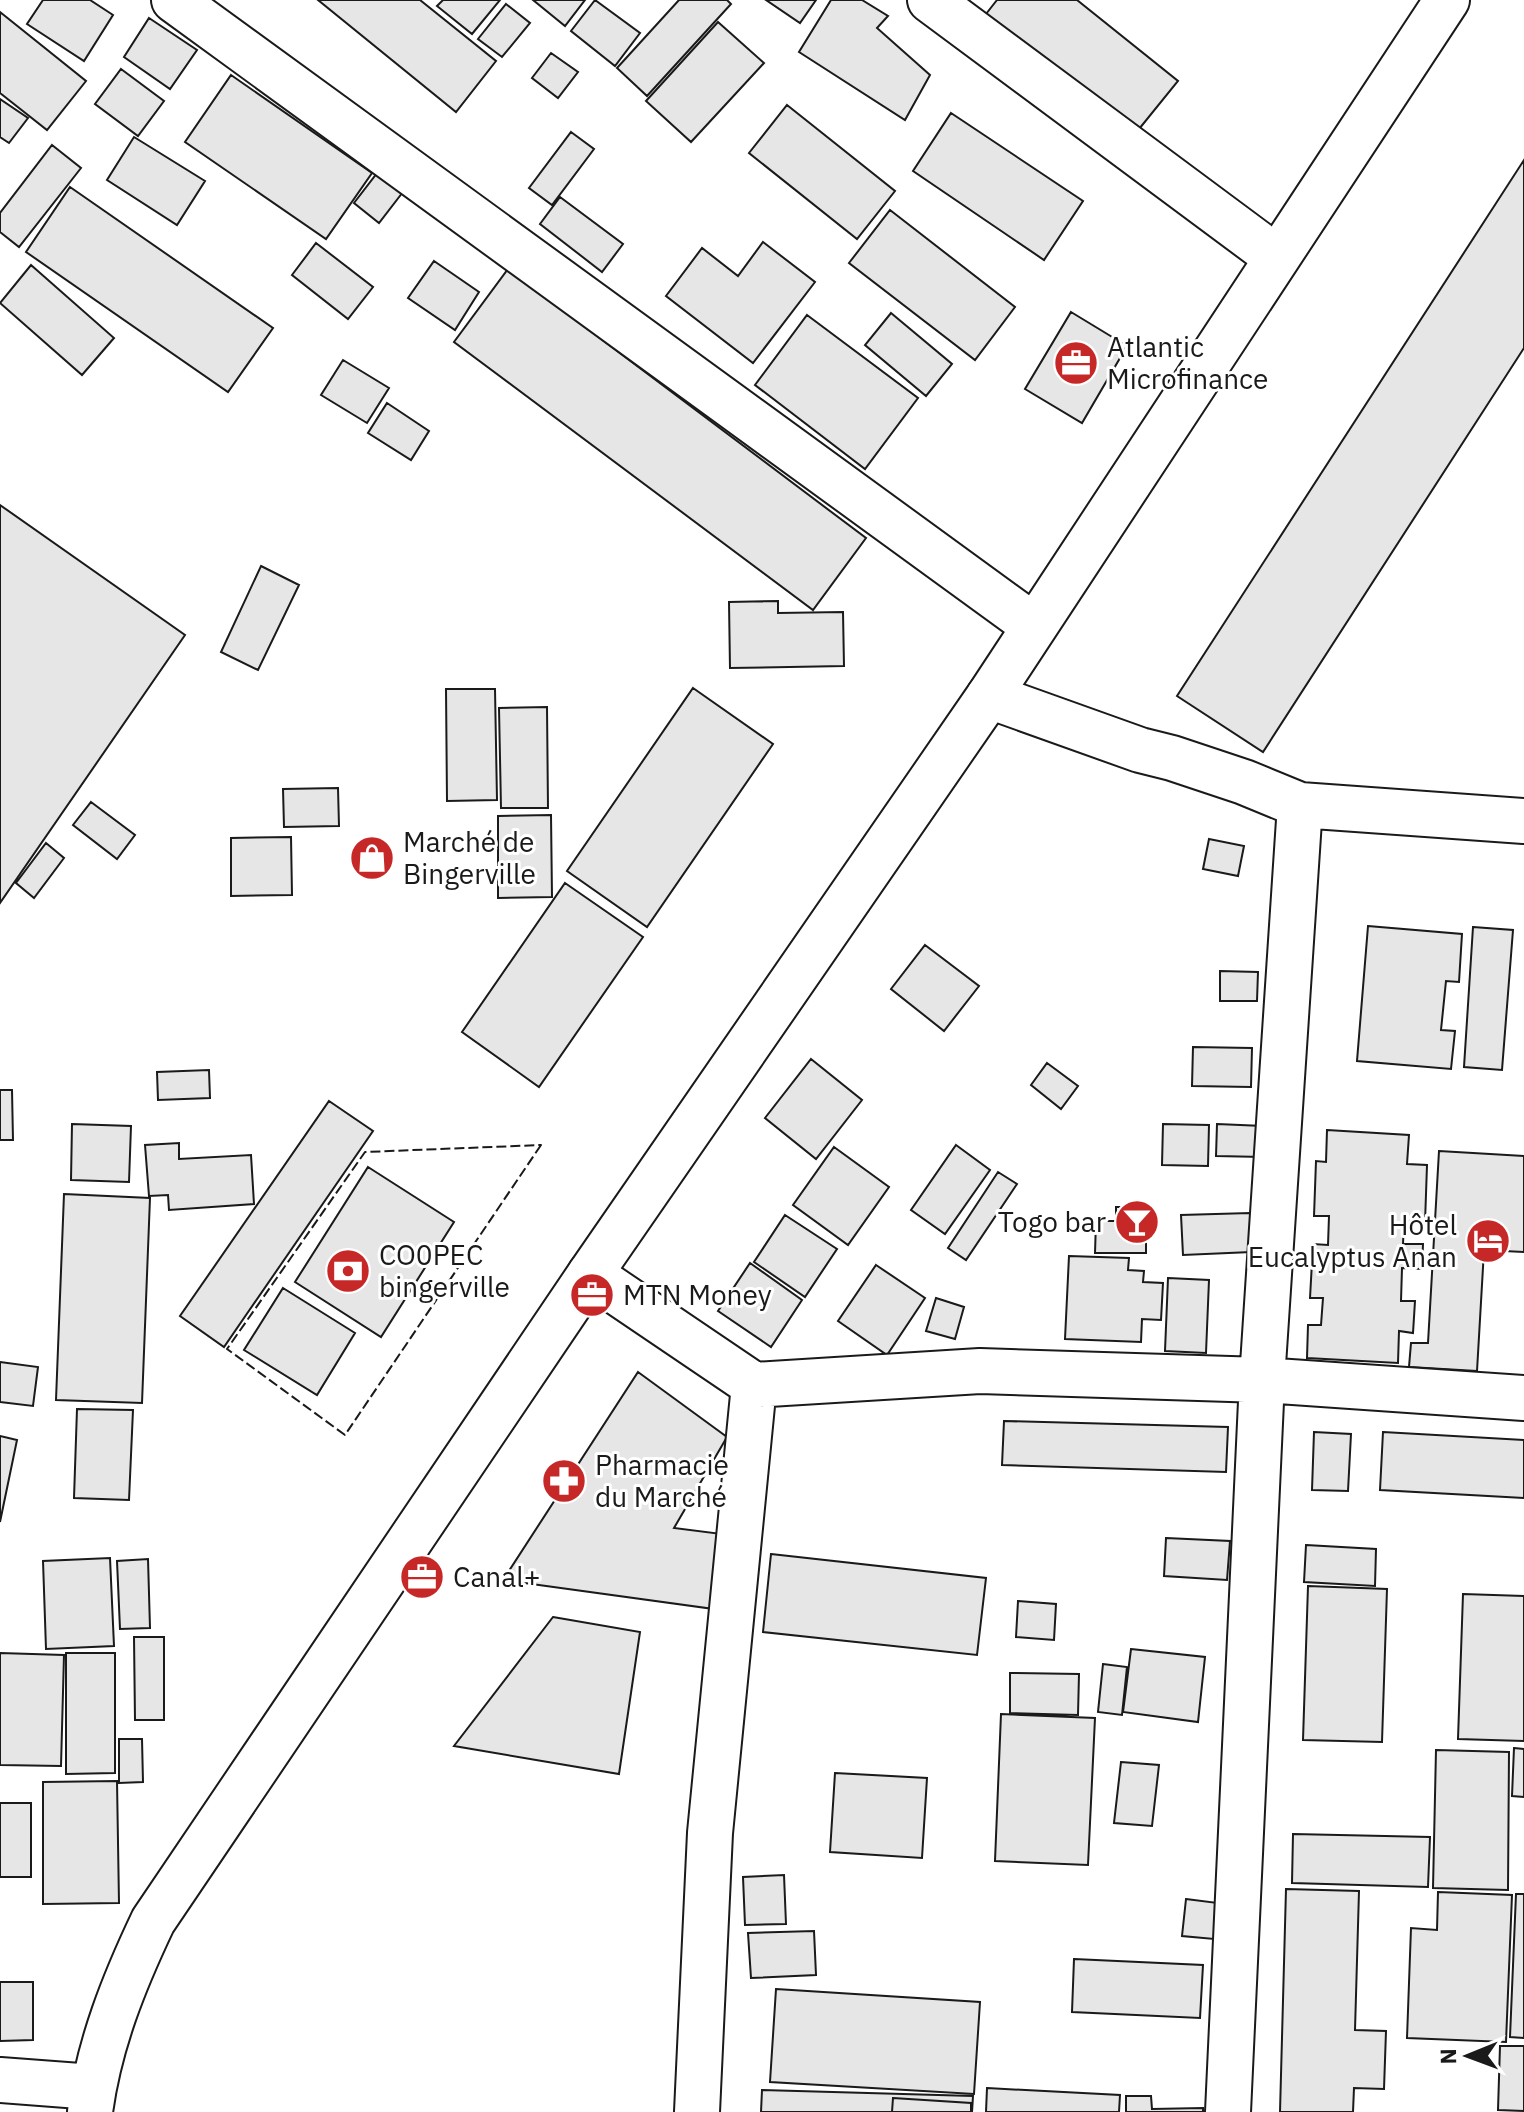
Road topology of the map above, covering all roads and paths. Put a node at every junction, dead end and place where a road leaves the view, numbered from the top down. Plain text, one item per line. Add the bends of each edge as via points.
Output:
1 (174, 0) edge
2 (1447, 0) edge
3 (947, 5) edge
4 (1276, 257) junction
5 (1034, 626) junction
6 (989, 696) junction
7 (1300, 805) junction
8 (1524, 821) edge
9 (590, 1274) junction
10 (1262, 1380) junction
11 (754, 1385) junction
12 (1524, 1398) edge
13 (0, 2080) edge
14 (92, 2099) edge
15 (697, 2112) edge
16 (1228, 2112) edge

1 - 5 street
2 - 4 street
3 - 4 street
4 - 5 street
5 - 6 street
6 - 7 street
6 - 9 street
7 - 8 street
7 - 10 street
9 - 11 street
9 - 14 street via 153,1921 123,1986
10 - 11 street via 980,1371
10 - 12 street
10 - 16 street
11 - 15 street via 710,1833
13 - 14 street

